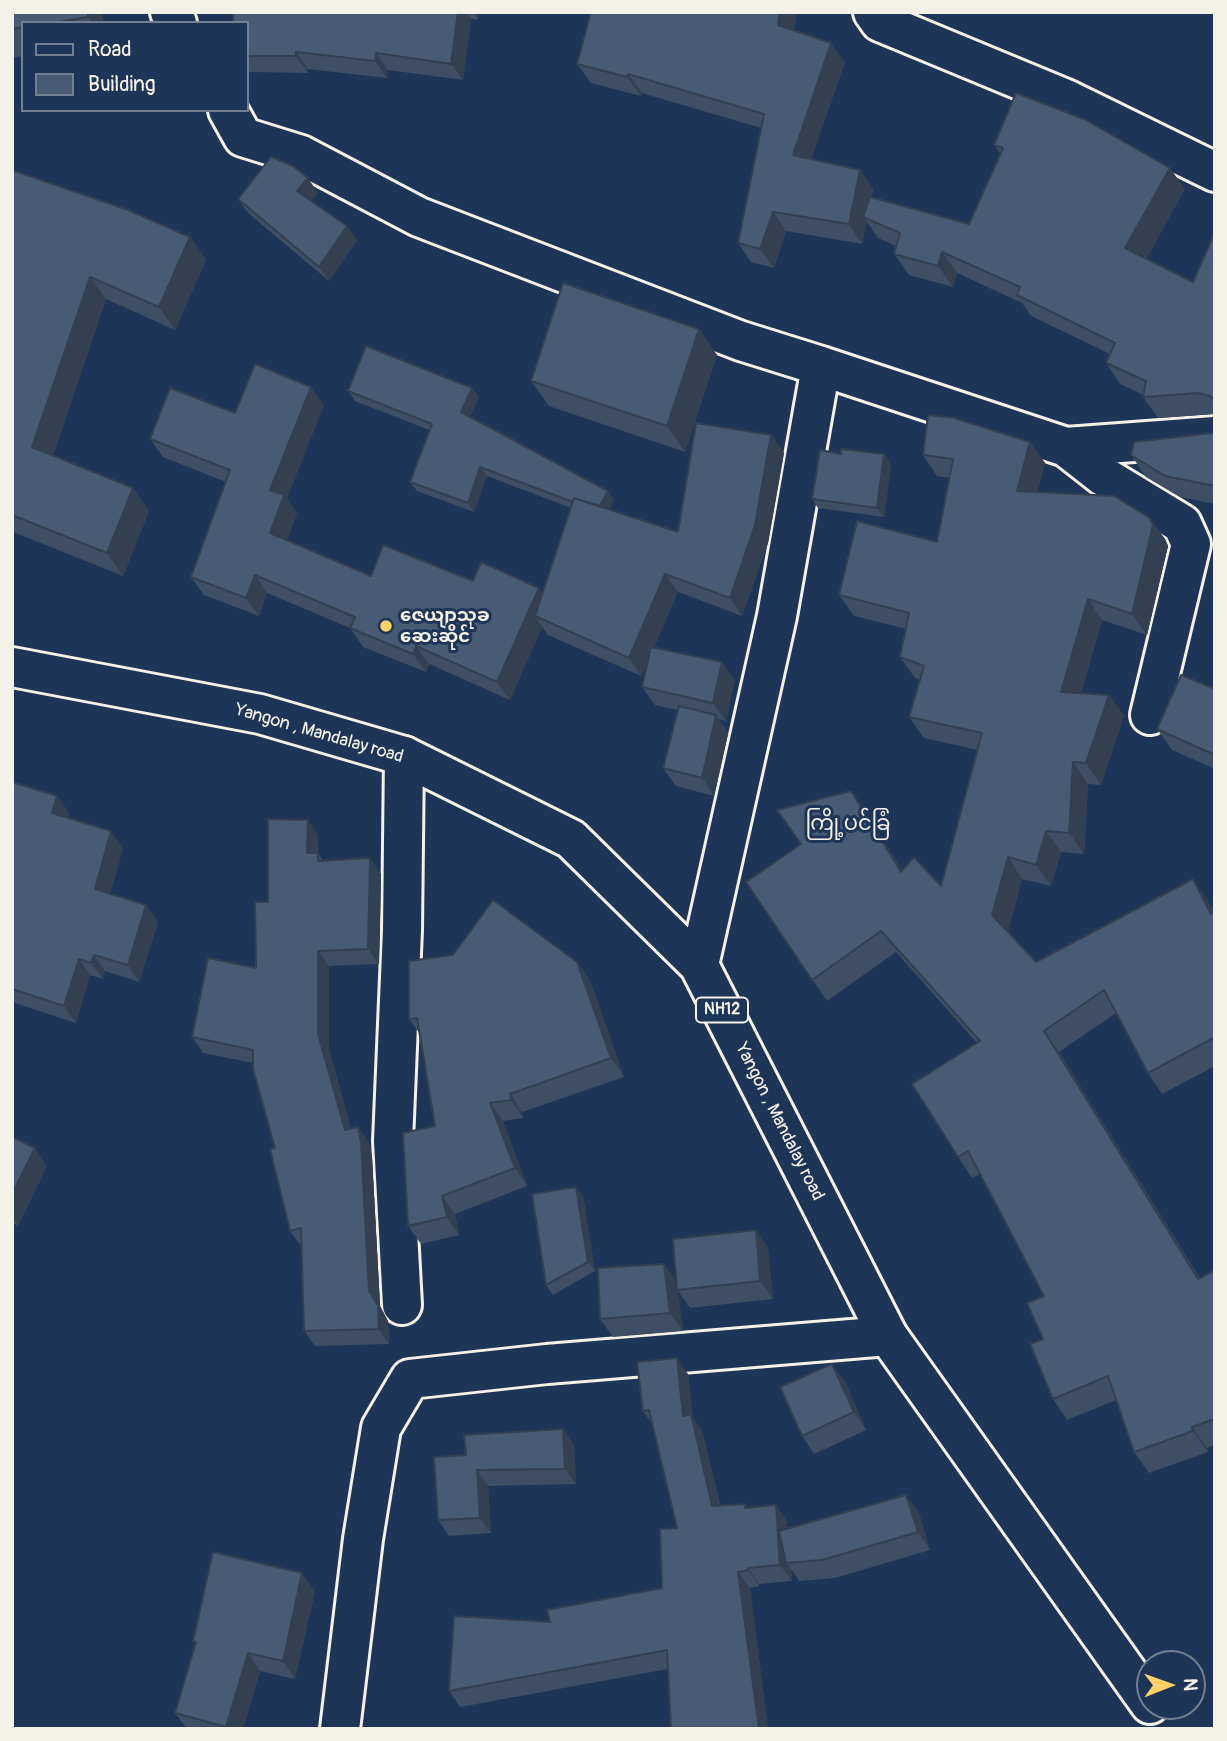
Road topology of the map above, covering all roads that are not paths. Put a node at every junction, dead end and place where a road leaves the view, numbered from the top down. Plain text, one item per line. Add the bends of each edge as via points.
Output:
1 (873, 12) edge
2 (229, 112) edge
3 (1215, 172) edge
4 (821, 366) junction
5 (1215, 436) edge
6 (1066, 447) junction
7 (12, 667) edge
8 (1150, 715) dead end
9 (404, 756) junction
10 (699, 965) junction
11 (402, 1305) dead end
12 (888, 1336) junction
13 (1136, 1684) edge
14 (340, 1729) edge

1 - 3 main road via 880,22 1066,99
2 - 4 main road via 243,137 300,155 419,217 741,341
4 - 6 main road
4 - 10 main road via 777,616
5 - 6 main road
6 - 8 main road via 1103,476 1182,524 1191,544
7 - 9 main road, Yangon , Mandalay road / NH12 via 260,714
9 - 10 main road, Yangon , Mandalay road / NH12 via 571,839
9 - 11 main road via 393,1141
10 - 12 main road, Yangon , Mandalay road / NH12
12 - 13 main road, Yangon , Mandalay road / NH12
12 - 14 main road via 410,1380 381,1428

